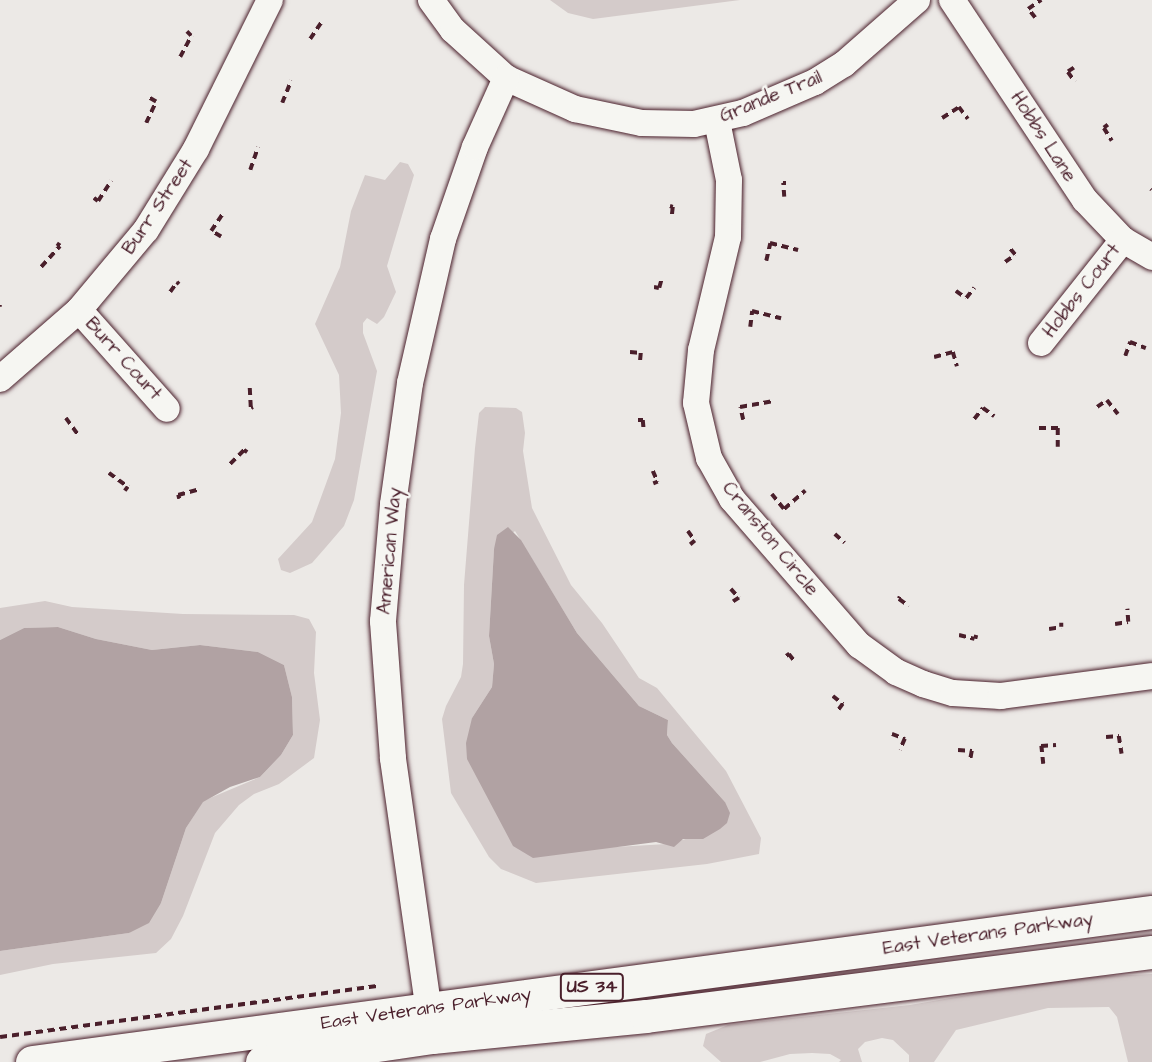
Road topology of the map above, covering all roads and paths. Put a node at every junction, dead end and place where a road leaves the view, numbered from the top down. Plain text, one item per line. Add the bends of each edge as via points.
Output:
1 (270, 0) edge
2 (431, 0) edge
3 (917, 0) edge
4 (952, 0) edge
5 (1041, 0) edge
6 (1035, 18) dead end
7 (322, 21) dead end
8 (187, 32) dead end
9 (310, 38) dead end
10 (180, 57) dead end
11 (1074, 68) dead end
12 (506, 78) junction
13 (291, 81) dead end
14 (1075, 82) dead end
15 (149, 98) dead end
16 (282, 103) dead end
17 (942, 118) dead end
18 (968, 120) dead end
19 (717, 121) junction
20 (146, 123) dead end
21 (1108, 125) dead end
22 (1112, 141) dead end
23 (258, 147) dead end
24 (250, 170) dead end
25 (111, 181) dead end
26 (786, 183) dead end
27 (784, 197) dead end
28 (94, 198) dead end
29 (670, 206) dead end
30 (224, 212) dead end
31 (672, 217) dead end
32 (220, 237) dead end
33 (1123, 240) junction
34 (57, 244) dead end
35 (1010, 249) dead end
36 (798, 250) dead end
37 (1152, 257) edge
38 (766, 261) dead end
39 (1005, 262) dead end
40 (41, 267) dead end
41 (662, 277) dead end
42 (179, 284) dead end
43 (654, 287) dead end
44 (974, 288) dead end
45 (956, 291) dead end
46 (170, 292) dead end
47 (79, 310) junction
48 (781, 318) dead end
49 (750, 327) dead end
50 (1041, 344) dead end
51 (1146, 348) dead end
52 (630, 352) dead end
53 (1125, 356) dead end
54 (934, 358) dead end
55 (640, 364) dead end
56 (957, 366) dead end
57 (0, 379) edge
58 (250, 388) dead end
59 (773, 401) dead end
60 (253, 407) dead end
61 (1097, 407) dead end
62 (167, 409) dead end
63 (1118, 414) dead end
64 (994, 416) dead end
65 (65, 418) dead end
66 (974, 419) dead end
67 (638, 420) dead end
68 (743, 420) dead end
69 (1039, 428) dead end
70 (644, 432) dead end
71 (79, 436) dead end
72 (1058, 447) dead end
73 (247, 452) dead end
74 (230, 464) dead end
75 (653, 471) dead end
76 (109, 473) dead end
77 (653, 484) dead end
78 (200, 489) dead end
79 (125, 491) dead end
80 (806, 491) dead end
81 (772, 494) dead end
82 (180, 499) dead end
83 (688, 531) dead end
84 (835, 534) dead end
85 (845, 543) dead end
86 (690, 545) dead end
87 (731, 589) dead end
88 (900, 597) dead end
89 (733, 602) dead end
90 (909, 606) dead end
91 (1127, 609) dead end
92 (1061, 623) dead end
93 (1115, 624) dead end
94 (1049, 629) dead end
95 (959, 635) dead end
96 (976, 635) dead end
97 (786, 656) dead end
98 (796, 663) dead end
99 (1152, 676) edge
100 (833, 696) dead end
101 (838, 711) dead end
102 (892, 734) dead end
103 (1106, 737) dead end
104 (1056, 744) dead end
105 (900, 750) dead end
106 (958, 750) dead end
107 (1122, 754) dead end
108 (970, 762) dead end
109 (1043, 764) dead end
110 (1152, 912) edge
111 (1152, 951) edge
112 (379, 986) dead end
113 (430, 1023) junction
114 (0, 1037) edge
115 (32, 1062) edge
116 (262, 1062) edge

1 - 47 street, Burr Street via 176,184 146,230
2 - 12 street, Grande Trail via 453,30
3 - 19 street, Grande Trail via 844,64 816,82
4 - 33 street, Hobbs Lane via 1085,201
5 - 6 path via 1028,9
7 - 9 path
8 - 10 path via 191,36
11 - 14 path via 1068,72
12 - 19 street, Grande Trail via 575,110 642,122
12 - 113 street, American Way via 475,147 443,239 410,383 383,621 393,758
13 - 16 path
15 - 20 path via 156,102
17 - 18 path via 959,107
19 - 99 street, Cranston Circle via 729,180 728,237 701,350 696,403 709,458 732,499 859,645 896,672 923,684 953,693 1001,696
21 - 22 path via 1104,128
23 - 24 path
25 - 28 path via 98,201
26 - 27 path
29 - 31 path
30 - 32 path via 211,231
33 - 37 street, Hobbs Lane
33 - 50 street, Hobbs Court
34 - 40 path via 60,246
35 - 39 path via 1015,255
36 - 38 path via 770,243
41 - 43 path via 659,288
42 - 46 path
44 - 45 path via 967,298
47 - 57 street, Burr Street
47 - 62 street, Burr Court
48 - 49 path via 752,311
51 - 53 path via 1130,342
52 - 55 path via 641,353
54 - 56 path via 953,352
58 - 60 path
59 - 68 path via 740,407
61 - 63 path via 1107,400
64 - 66 path via 983,408
65 - 71 path
67 - 70 path via 643,420
69 - 72 path via 1058,428
73 - 74 path
75 - 77 path via 658,482
76 - 79 path via 128,487
78 - 82 path via 178,495
80 - 81 path via 784,509
83 - 86 path via 695,541
84 - 85 path
87 - 89 path via 739,598
88 - 90 path
91 - 93 path via 1128,622
92 - 94 path via 1061,627
95 - 96 path via 975,639
97 - 98 path
100 - 101 path via 843,704
102 - 105 path via 905,738
103 - 107 path via 1119,736
104 - 109 path via 1041,746
106 - 108 path via 971,751
110 - 113 main road, East Veterans Parkway / US 34
111 - 113 main road, East Veterans Parkway / US 34 via 646,1016
112 - 114 path
113 - 115 main road, East Veterans Parkway / US 34
113 - 116 main road, East Veterans Parkway / US 34

